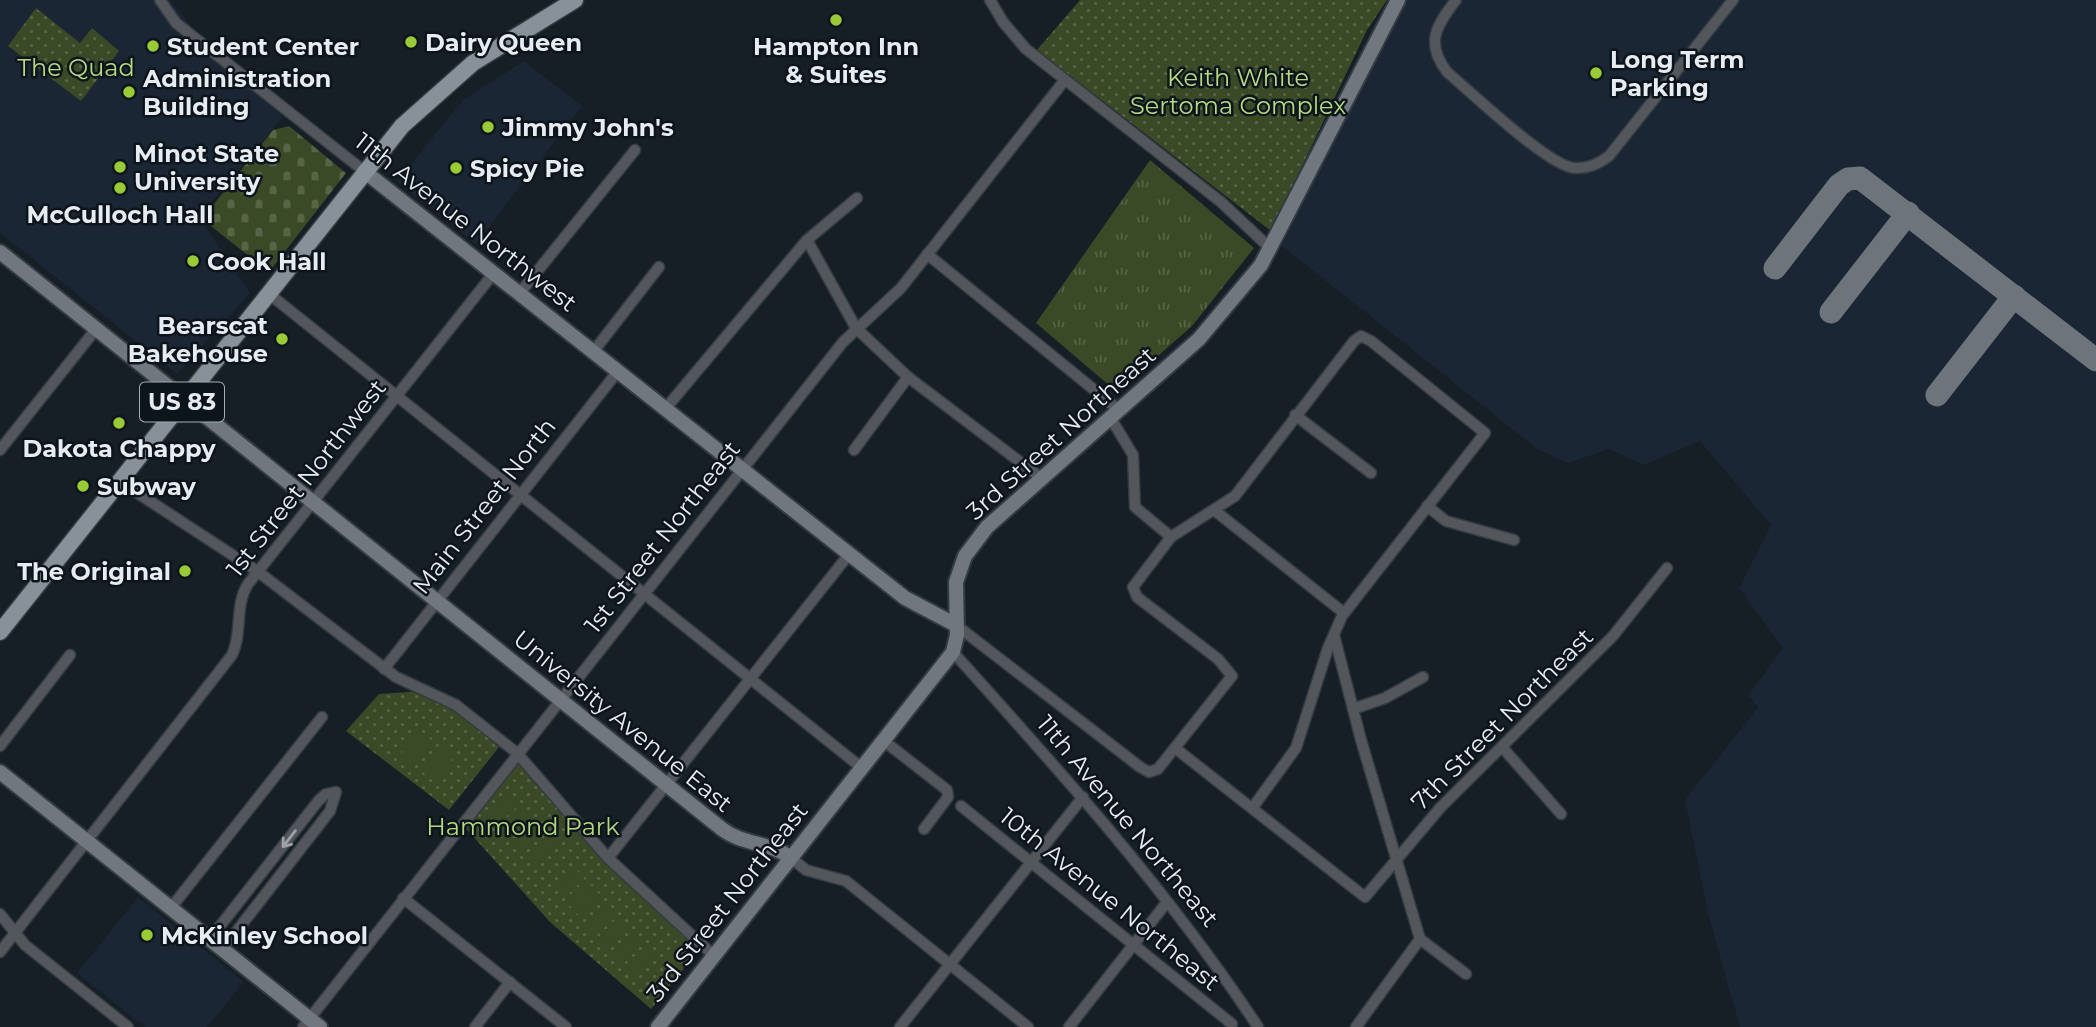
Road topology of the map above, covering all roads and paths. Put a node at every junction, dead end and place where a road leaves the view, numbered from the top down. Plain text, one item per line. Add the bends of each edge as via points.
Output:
1 (160, 0) edge
2 (575, 0) edge
3 (990, 0) edge
4 (1398, 0) edge
5 (1457, 0) edge
6 (1733, 0) edge
7 (1064, 81) junction
8 (635, 150) dead end
9 (364, 171) junction
10 (857, 198) dead end
11 (807, 240) junction
12 (1269, 247) junction
13 (0, 252) edge
14 (927, 254) junction
15 (659, 267) dead end
16 (493, 274) junction
17 (268, 293) junction
18 (519, 294) junction
19 (856, 328) junction
20 (96, 329) junction
21 (593, 352) junction
22 (618, 371) junction
23 (908, 377) junction
24 (397, 395) junction
25 (184, 399) junction
26 (666, 408) junction
27 (1115, 414) junction
28 (1295, 415) junction
29 (0, 450) edge
30 (854, 450) dead end
31 (743, 468) junction
32 (1371, 473) dead end
33 (1040, 478) junction
34 (119, 481) junction
35 (520, 494) junction
36 (312, 502) junction
37 (1427, 506) junction
38 (1214, 510) junction
39 (1171, 537) junction
40 (1514, 540) dead end
41 (850, 553) junction
42 (1667, 568) dead end
43 (257, 570) junction
44 (646, 592) junction
45 (436, 601) junction
46 (1344, 613) junction
47 (956, 625) junction
48 (0, 632) edge
49 (1334, 635) junction
50 (953, 652) junction
51 (70, 655) dead end
52 (384, 669) junction
53 (1423, 677) dead end
54 (751, 678) junction
55 (561, 700) junction
56 (1353, 709) junction
57 (322, 717) dead end
58 (884, 741) junction
59 (0, 746) edge
60 (1502, 747) junction
61 (1175, 748) junction
62 (517, 753) junction
63 (862, 768) junction
64 (0, 772) edge
65 (666, 785) junction
66 (1083, 797) junction
67 (961, 806) dead end
68 (1253, 807) junction
69 (1560, 814) dead end
70 (924, 829) dead end
71 (86, 842) junction
72 (608, 858) junction
73 (790, 858) junction
74 (1396, 859) junction
75 (1031, 864) junction
76 (403, 898) junction
77 (1167, 902) junction
78 (170, 909) junction
79 (0, 914) edge
80 (17, 931) junction
81 (1420, 939) junction
82 (209, 940) junction
83 (1133, 945) junction
84 (222, 950) junction
85 (0, 952) edge
86 (713, 955) junction
87 (951, 964) junction
88 (1466, 974) dead end
89 (510, 982) junction
90 (1244, 1007) junction
91 (311, 1024) edge
92 (1231, 1025) edge
93 (128, 1027) edge
94 (475, 1027) edge
95 (566, 1027) edge
96 (658, 1027) edge
97 (900, 1027) edge
98 (1028, 1027) edge
99 (1069, 1027) edge
100 (1258, 1027) edge
101 (1356, 1027) edge

1 - 9 street, 11th Avenue Northwest via 176,23
2 - 9 main road, US 83 via 459,74 413,115
3 - 7 street via 1026,49
4 - 12 street, 3rd Street Northeast
5 - 6 street via 1433,40 1436,58 1558,163 1584,168 1609,156
7 - 12 street via 1220,202
7 - 14 street, 1st Street Northeast
8 - 18 street
9 - 16 street, 11th Avenue Northwest
9 - 17 main road, US 83
10 - 11 street
11 - 19 street
11 - 26 street
12 - 27 street, 3rd Street Northeast via 1261,265 1199,339
13 - 20 street, University Avenue East
14 - 19 street, 1st Street Northeast via 901,288
14 - 27 street
15 - 21 street
16 - 18 street, 11th Avenue Northwest
16 - 24 street, 1st Street Northwest
17 - 24 street
17 - 25 main road, US 83
18 - 21 street, 11th Avenue Northwest
19 - 23 street
19 - 31 street, 1st Street Northeast
20 - 25 street, University Avenue East
20 - 29 street
21 - 22 street, 11th Avenue Northwest
22 - 26 street
22 - 35 street, Main Street North
23 - 30 street
23 - 33 street
24 - 35 street
24 - 36 street, 1st Street Northwest
25 - 34 main road, US 83
25 - 36 street, University Avenue East
26 - 31 street
27 - 33 street, 3rd Street Northeast
27 - 39 street via 1133,455 1135,507
28 - 32 street
28 - 37 street via 1354,341 1361,337 1371,341 1485,433
28 - 38 street via 1235,496
31 - 41 street
31 - 44 street, 1st Street Northeast
33 - 47 street, 3rd Street Northeast via 987,527 965,556 956,582
34 - 43 street
34 - 48 main road, US 83
35 - 44 street
35 - 45 street, Main Street North
36 - 43 street, 1st Street Northwest
36 - 45 street, University Avenue East
37 - 40 street via 1446,521
37 - 46 street
38 - 39 street
38 - 46 street
39 - 61 street via 1133,587 1137,597 1218,659 1232,676
41 - 47 street via 923,609
41 - 54 street
42 - 60 street, 7th Street Northeast via 1613,636
43 - 52 street
43 - 71 street, 1st Street Northwest via 241,597 232,655
44 - 54 street
44 - 55 street, 1st Street Northeast
45 - 52 street, Main Street North
45 - 55 street, University Avenue East
46 - 49 street
47 - 50 street, 3rd Street Northeast
47 - 61 street via 1149,772 1158,769
49 - 56 street
49 - 68 street via 1296,748
50 - 58 street, 3rd Street Northeast
50 - 66 street, 11th Avenue Northeast
51 - 59 street
52 - 62 street via 456,705
53 - 56 street
54 - 63 street
54 - 65 street
55 - 62 street, 1st Street Northeast
55 - 65 street, University Avenue East
56 - 74 street
57 - 78 street
58 - 63 street, 3rd Street Northeast
58 - 70 street via 947,790 948,797
60 - 69 street
60 - 74 street, 7th Street Northeast
61 - 68 street
62 - 72 street
62 - 76 street, 1st Street Northeast
63 - 73 street, 3rd Street Northeast
64 - 71 street
65 - 72 street
65 - 73 street, University Avenue East via 732,836 772,847
66 - 75 street
66 - 77 street, 11th Avenue Northeast
67 - 75 street, 10th Avenue Northeast
68 - 74 street, 7th Street Northeast via 1365,897
71 - 78 street
71 - 80 street, 1st Street Northwest
72 - 86 street
73 - 86 street, 3rd Street Northeast
73 - 87 street via 806,870 846,881
74 - 81 street
75 - 83 street, 10th Avenue Northeast
75 - 87 street
76 - 89 street
76 - 91 street, 1st Street Northeast
77 - 83 street
77 - 90 street, 11th Avenue Northeast
78 - 82 street
79 - 80 street
80 - 85 street, 1st Street Northwest
80 - 93 street via 25,944
81 - 88 street
81 - 101 street
82 - 84 street
84 -> 82 street via 330,811 336,792 319,800
83 - 92 street, 10th Avenue Northeast
83 - 99 street
84 - 91 street
86 - 96 street, 3rd Street Northeast
87 - 97 street
87 - 98 street
89 - 94 street
89 - 95 street
90 - 92 street
90 - 100 street, 11th Avenue Northeast

